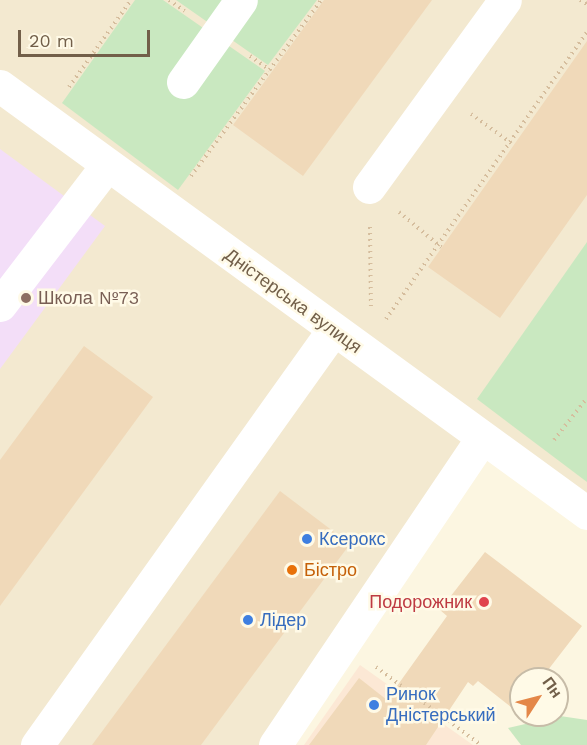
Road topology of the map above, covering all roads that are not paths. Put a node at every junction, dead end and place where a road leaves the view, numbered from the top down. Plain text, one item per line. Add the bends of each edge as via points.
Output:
1 (241, 0) edge
2 (505, 0) edge
3 (183, 82) dead end
4 (0, 86) edge
5 (107, 165) junction
6 (369, 187) road end
7 (0, 305) edge
8 (333, 330) junction
9 (482, 438) junction
10 (587, 513) edge
11 (37, 745) edge
12 (275, 745) edge

1 - 3 street
2 - 6 street
4 - 5 street, Дністерська вулиця
5 - 7 street
5 - 8 street, Дністерська вулиця
8 - 9 street, Дністерська вулиця
8 - 11 street
9 - 10 street, Дністерська вулиця
9 - 12 street

